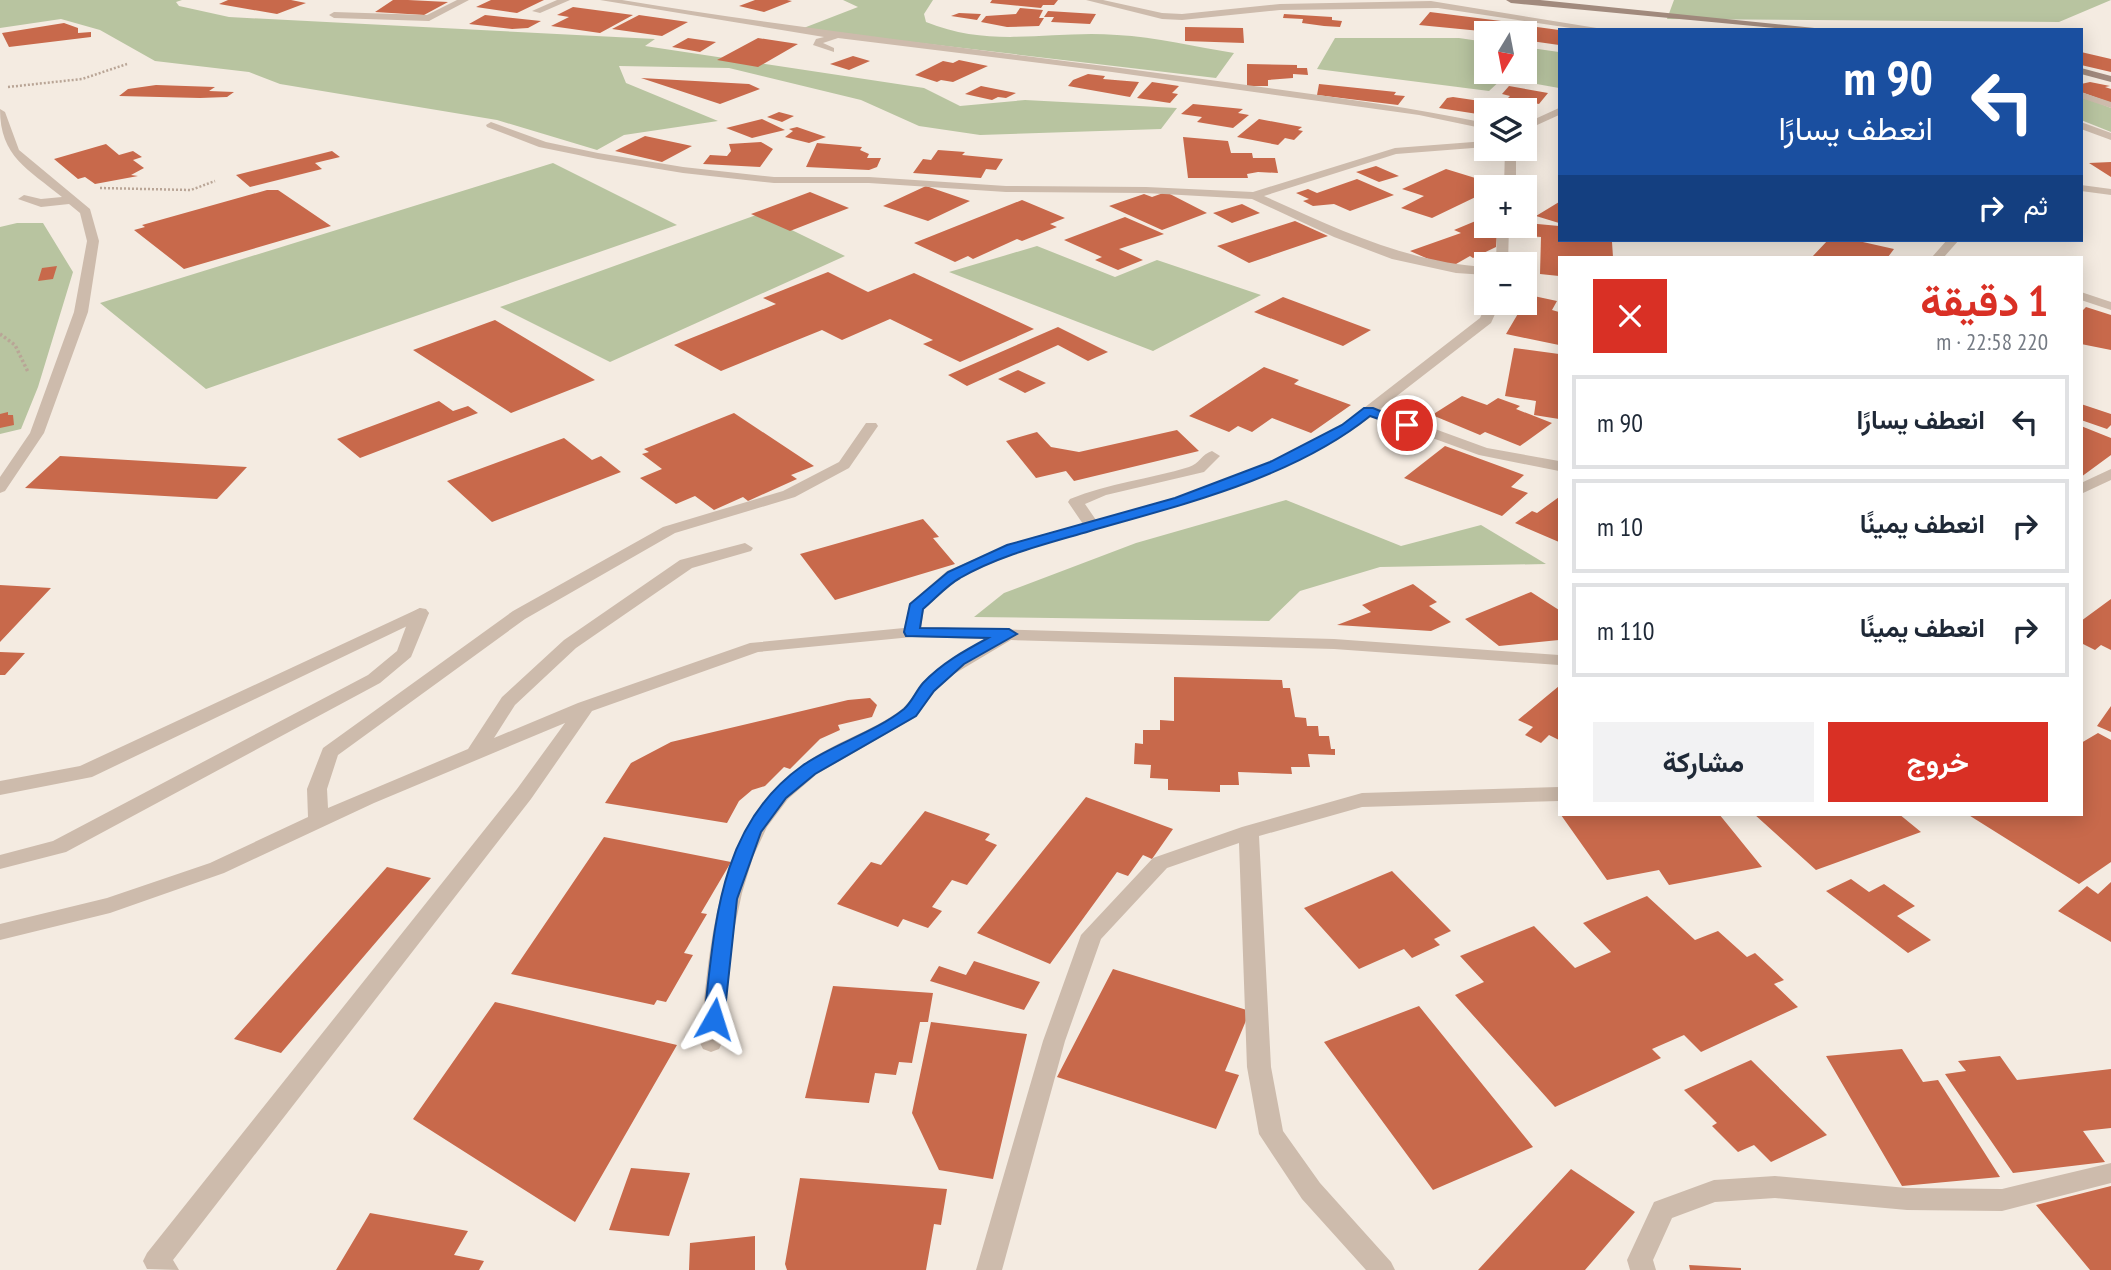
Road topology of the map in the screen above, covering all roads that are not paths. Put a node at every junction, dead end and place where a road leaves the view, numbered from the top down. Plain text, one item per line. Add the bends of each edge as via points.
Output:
1 (464, 0) edge
2 (565, 0) edge
3 (605, 0) edge
4 (1091, 0) edge
5 (1399, 0) edge
6 (1511, 0) edge
7 (1443, 5) junction
8 (537, 11) dead end
9 (334, 15) dead end
10 (1591, 28) edge
11 (1808, 28) edge
12 (837, 36) junction
13 (831, 50) dead end
14 (2083, 72) edge
15 (2111, 79) edge
16 (2083, 96) edge
17 (2111, 105) edge
18 (1558, 111) edge
19 (0, 112) edge
20 (1537, 122) edge
21 (1474, 123) edge
22 (491, 125) dead end
23 (2083, 126) edge
24 (2111, 137) edge
25 (1474, 145) edge
26 (2083, 188) edge
27 (2111, 192) edge
28 (1254, 196) junction
29 (68, 197) junction
30 (24, 199) dead end
31 (1951, 242) edge
32 (1939, 256) edge
33 (1474, 271) edge
34 (2083, 297) edge
35 (2111, 306) edge
36 (1488, 315) edge
37 (1369, 410) junction
38 (871, 426) dead end
39 (1212, 456) dead end
40 (1558, 466) edge
41 (2111, 474) edge
42 (0, 488) edge
43 (2083, 488) edge
44 (1092, 526) junction
45 (745, 548) dead end
46 (912, 632) junction
47 (1009, 634) junction
48 (1558, 660) edge
49 (585, 707) junction
50 (474, 754) junction
51 (0, 788) edge
52 (1558, 794) edge
53 (318, 821) junction
54 (1249, 832) junction
55 (0, 862) edge
56 (0, 932) edge
57 (711, 1044) dead end
58 (2111, 1173) edge
59 (166, 1270) edge
60 (989, 1270) edge
61 (1382, 1270) edge
62 (1643, 1270) edge

1 - 9 street via 429,18
2 - 8 street
3 - 12 street
4 - 7 street via 1162,16 1280,7
5 - 7 street
6 - 11 street
7 - 10 street
12 - 13 street via 819,41 818,45
12 - 21 street via 1194,80
14 - 15 street
16 - 17 street
18 - 20 street
19 - 29 street via 14,151
22 - 28 street via 531,141 598,156 774,180
23 - 24 street
25 - 28 street via 1395,151
26 - 27 street
28 - 33 street via 1384,251 1451,271
29 - 30 street via 41,203
29 - 42 street via 86,212 93,241 81,312 37,433
31 - 32 street
34 - 35 street
36 - 37 street
37 - 40 street via 1484,452
37 - 44 street via 1347,428 1275,465 1180,501
38 - 53 street via 844,465 789,494 669,530 520,615 330,752 317,789
39 - 44 street via 1199,469 1076,502
41 - 43 street
44 - 46 street via 1012,549 953,575 916,607
45 - 50 street via 686,564 570,644 508,701
46 - 47 street
46 - 49 street via 755,647
47 - 48 street via 1334,644
47 - 57 street via 958,660 928,687 911,712 809,770 780,794 753,831 728,899
49 - 50 street
49 - 59 street via 524,794 156,1261
50 - 53 street
51 - 55 street via 85,772 420,613 405,653 374,679 59,847
52 - 54 street via 1362,800
53 - 56 street via 217,868 110,905
54 - 60 street via 1160,863 1092,936 1054,1041
54 - 61 street via 1259,1067 1271,1134 1311,1191
58 - 62 street via 2001,1200 1907,1199 1774,1187 1714,1191 1663,1210 1640,1260

